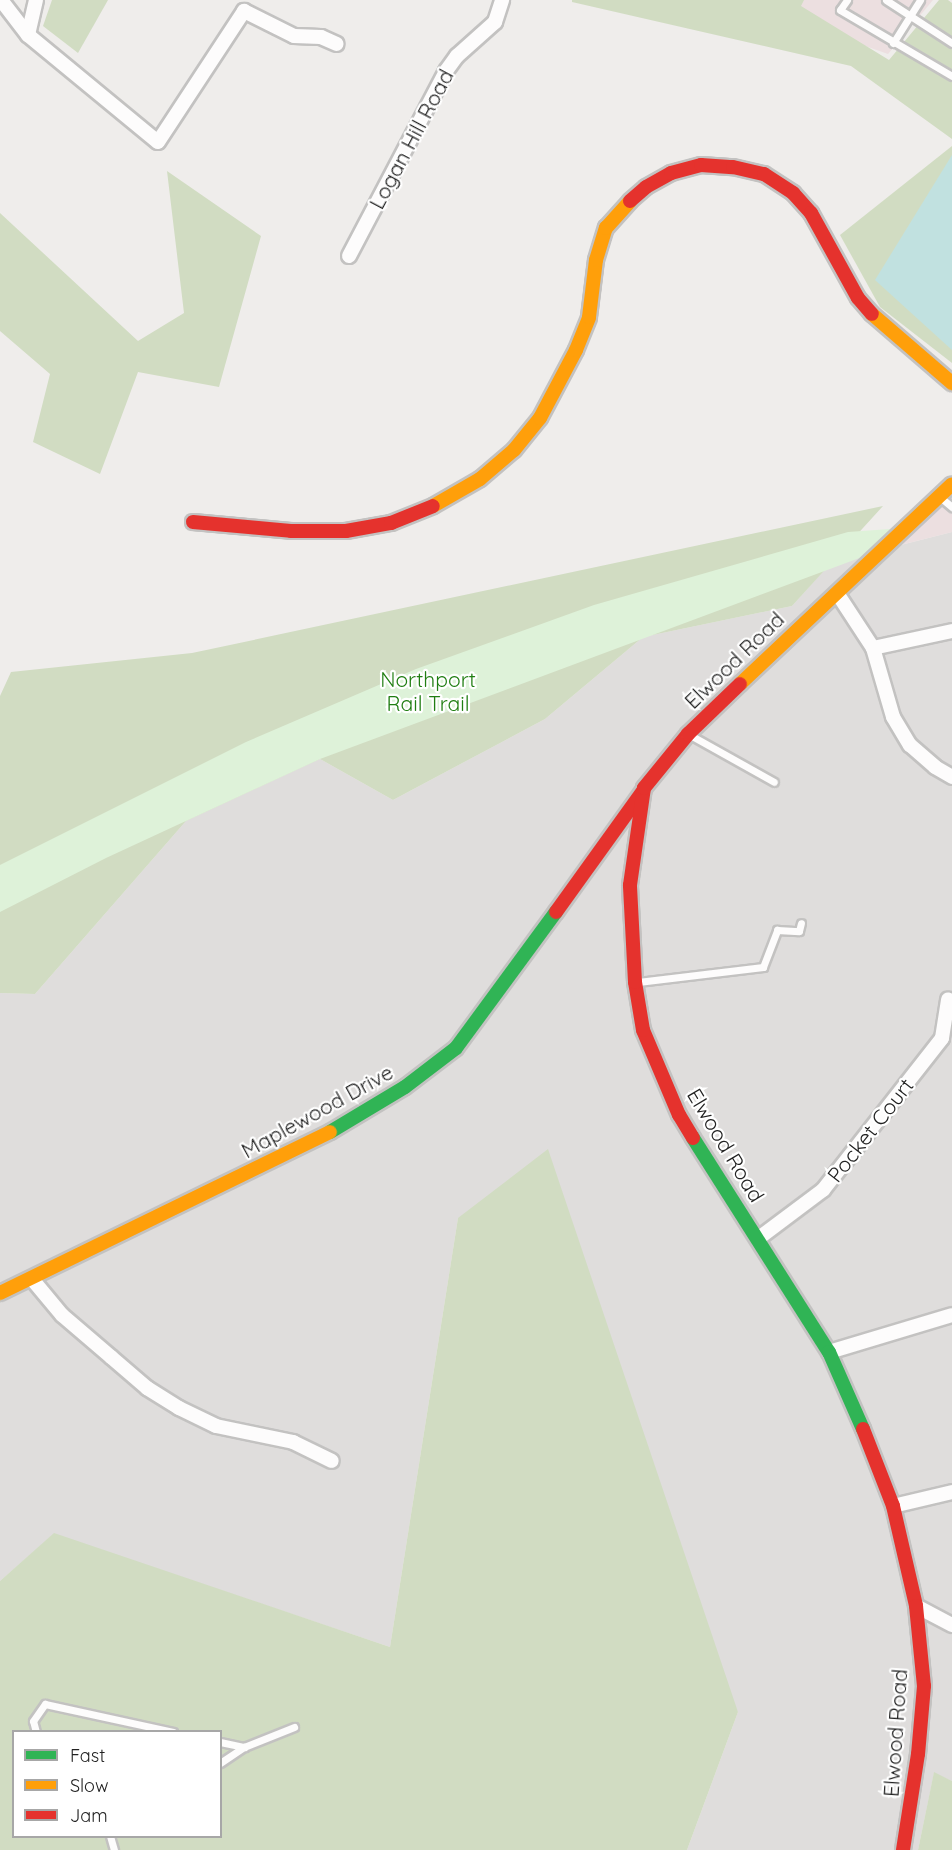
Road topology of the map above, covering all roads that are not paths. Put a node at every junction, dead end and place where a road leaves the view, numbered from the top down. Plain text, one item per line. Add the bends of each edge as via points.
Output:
1 (1, 0) edge
2 (36, 0) edge
3 (502, 0) edge
4 (847, 0) edge
5 (886, 0) edge
6 (920, 0) edge
7 (910, 16) junction
8 (28, 35) junction
9 (893, 43) junction
10 (952, 43) edge
11 (338, 44) dead end
12 (952, 76) edge
13 (349, 256) dead end
14 (952, 383) edge
15 (952, 484) edge
16 (939, 495) junction
17 (952, 507) edge
18 (193, 522) dead end
19 (837, 593) junction
20 (952, 632) edge
21 (873, 648) junction
22 (688, 734) junction
23 (952, 777) edge
24 (774, 782) dead end
25 (644, 788) junction
26 (801, 923) dead end
27 (635, 982) junction
28 (948, 999) dead end
29 (759, 1238) junction
30 (32, 1279) junction
31 (0, 1293) edge
32 (952, 1315) edge
33 (829, 1352) junction
34 (332, 1461) dead end
35 (952, 1492) edge
36 (893, 1506) junction
37 (916, 1606) junction
38 (952, 1625) edge
39 (294, 1726) dead end
40 (36, 1730) edge
41 (168, 1730) edge
42 (222, 1742) edge
43 (244, 1747) junction
44 (222, 1762) edge
45 (903, 1850) edge

1 - 8 street
2 - 8 street
3 - 13 street, Logan Hill Road via 495,22 446,71
4 - 9 lane via 840,10
5 - 7 lane
6 - 7 lane
7 - 9 lane
7 - 10 lane
8 - 11 street via 158,142 244,11 294,36 321,37
9 - 12 lane
14 - 18 street via 858,298 811,213 793,193 764,174 701,165 671,173 646,187 606,228 596,260 589,317 576,350 540,418 514,450 480,479 436,505 391,523 346,531 291,531
15 - 16 street, Elwood Road
16 - 17 lane
16 - 19 street, Elwood Road
19 - 21 street
19 - 22 street, Elwood Road
20 - 21 street
21 - 23 street via 893,717 909,745
22 - 24 lane
22 - 25 street, Elwood Road
25 - 27 street, Elwood Road via 630,885
25 - 30 street, Maplewood Drive via 456,1048 405,1087 342,1126
26 - 27 lane via 799,931 777,930 763,967
27 - 29 street, Elwood Road via 643,1030 679,1115
28 - 29 street, Pocket Court via 942,1038 823,1190
29 - 33 street, Elwood Road
30 - 31 street, Maplewood Drive
30 - 34 street via 78,1329 147,1388 179,1408 216,1426 293,1442
32 - 33 street
33 - 36 street, Elwood Road
35 - 36 street
36 - 37 street, Elwood Road
37 - 38 street
37 - 45 street, Elwood Road via 924,1686
39 - 43 lane
40 - 41 lane via 33,1721 45,1704
42 - 43 lane
43 - 44 lane

